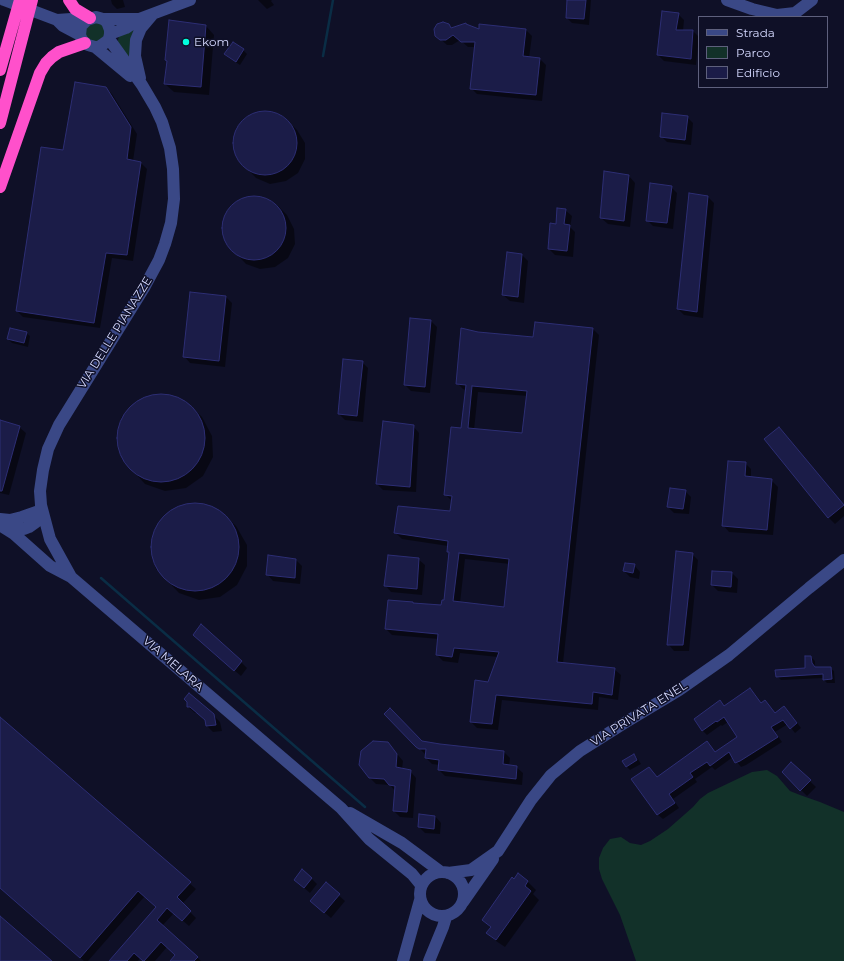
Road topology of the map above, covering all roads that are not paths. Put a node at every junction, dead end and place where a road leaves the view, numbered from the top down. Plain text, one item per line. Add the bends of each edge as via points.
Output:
1 (4, 0) edge
2 (20, 0) edge
3 (32, 0) edge
4 (70, 0) edge
5 (190, 0) edge
6 (727, 0) edge
7 (812, 0) edge
8 (152, 15) junction
9 (103, 19) junction
10 (138, 19) junction
11 (57, 20) junction
12 (87, 20) junction
13 (109, 37) junction
14 (87, 42) junction
15 (0, 70) edge
16 (142, 85) junction
17 (0, 123) edge
18 (0, 187) edge
19 (42, 512) junction
20 (0, 519) edge
21 (0, 524) edge
22 (844, 560) edge
23 (71, 577) junction
24 (341, 808) junction
25 (498, 851) junction
26 (445, 872) junction
27 (421, 885) junction
28 (420, 900) junction
29 (463, 902) junction
30 (446, 916) junction
31 (403, 961) edge
32 (429, 961) edge

1 - 11 street, VIA DELLE PIANAZZE
2 - 15 highway
3 - 17 highway
4 - 12 highway via 75,9
5 - 8 street
6 - 7 street via 777,15 795,13
8 - 10 street
8 - 16 street, VIA DELLE PIANAZZE via 141,28 136,40 135,56
9 - 10 street
9 - 12 street via 96,17
9 - 13 street via 109,26
10 - 13 street
11 - 12 street, VIA DELLE PIANAZZE
11 - 14 street, VIA DELLE PIANAZZE
12 - 14 street via 81,26
13 - 14 street via 103,45
13 - 16 street, VIA DELLE PIANAZZE
14 - 16 street, VIA DELLE PIANAZZE
14 - 18 highway via 59,52 40,73
16 - 19 street, VIA DELLE PIANAZZE via 162,122 170,148 174,184 171,223 159,260 145,286 59,425 48,449 42,470
19 - 20 street via 16,519
19 - 21 street via 36,522 24,529
19 - 23 street, VIA DELLE PIANAZZE via 50,539
21 - 23 street, VIA MELARA via 50,566
22 - 25 street, VIA PRIVATA ENEL via 729,655 679,690 580,751 551,775 531,800
23 - 24 street, VIA MELARA
24 - 26 street via 402,843
24 - 27 street via 369,840 412,874
25 - 26 street, VIA PRIVATA ENEL via 471,870
25 - 29 street
26 - 27 street via 429,876
26 - 29 street via 456,877 462,884
27 - 28 street
28 - 30 street via 423,908 429,913
28 - 31 street
29 - 30 street via 453,914
30 - 32 street via 444,927

